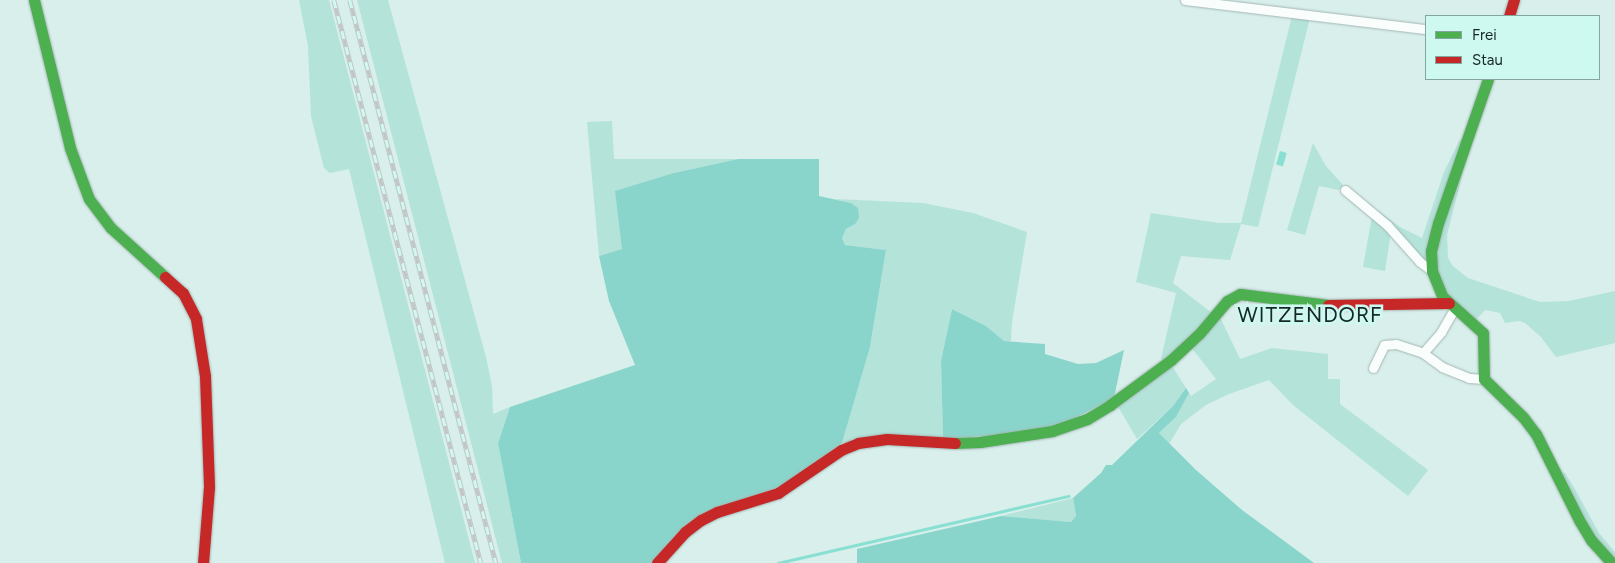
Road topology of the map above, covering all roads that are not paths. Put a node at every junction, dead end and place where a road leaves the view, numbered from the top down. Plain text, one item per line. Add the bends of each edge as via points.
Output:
1 (34, 0) edge
2 (1185, 0) edge
3 (1514, 0) edge
4 (1509, 15) edge
5 (1425, 29) edge
6 (1488, 80) edge
7 (1345, 190) dead end
8 (1432, 271) junction
9 (1452, 306) junction
10 (1423, 353) junction
11 (1373, 368) dead end
12 (1484, 379) junction
13 (203, 563) edge
14 (657, 563) edge
15 (1612, 563) edge

1 - 13 street via 66,132 89,199 111,228 184,293 196,319 208,422 209,487
2 - 5 street
3 - 4 street
6 - 8 street via 1438,223 1431,251
7 - 8 street via 1387,225
8 - 9 street via 1437,288
9 - 10 street via 1441,332
9 - 12 street via 1483,333
9 - 14 street via 1319,305 1240,294 1227,302 1170,360 1087,419 1052,431 988,441 882,440 858,443 841,450 778,493 701,520
10 - 11 street via 1388,343 1381,348
10 - 12 street via 1442,367 1469,378
12 - 15 street via 1533,429 1578,520

